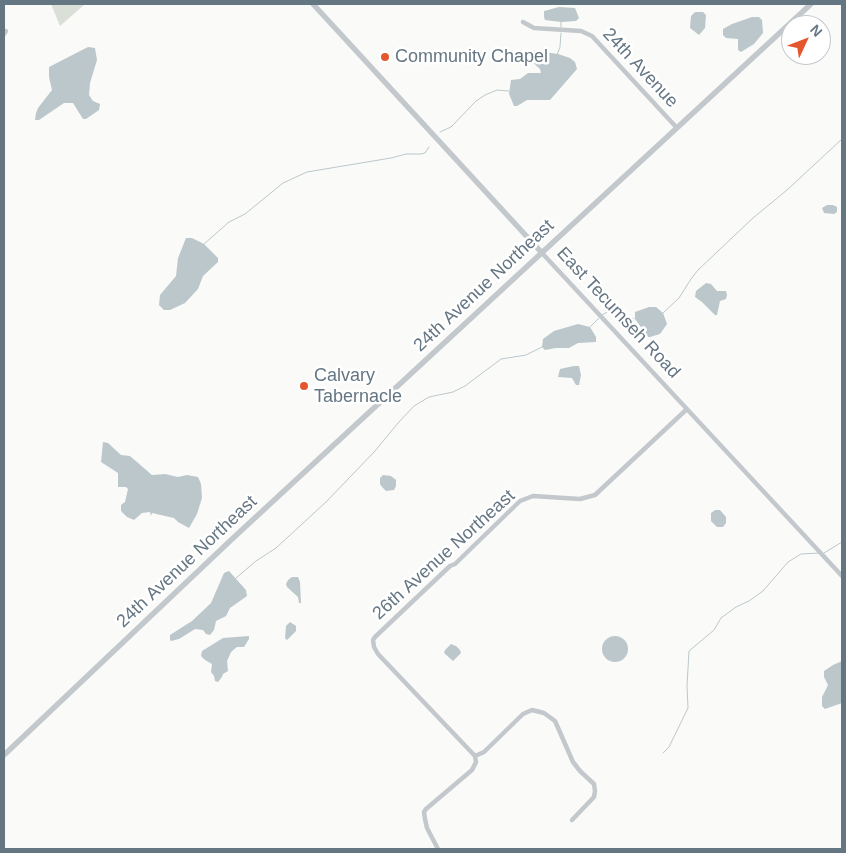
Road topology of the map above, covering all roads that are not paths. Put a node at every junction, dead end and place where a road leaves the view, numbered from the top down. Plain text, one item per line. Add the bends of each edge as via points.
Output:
1 (312, 4) edge
2 (811, 4) edge
3 (523, 22) dead end
4 (677, 128) junction
5 (542, 253) junction
6 (687, 410) junction
7 (842, 576) edge
8 (4, 755) edge
9 (475, 756) junction
10 (572, 820) dead end
11 (438, 849) edge

1 - 5 street, East Tecumseh Road
2 - 4 street, 24th Avenue Northeast
3 - 4 street, 24th Avenue via 534,28 581,30 592,36
4 - 5 street, 24th Avenue Northeast
5 - 6 street, East Tecumseh Road
5 - 8 street, 24th Avenue Northeast
6 - 7 street, East Tecumseh Road
6 - 9 street, 26th Avenue Northeast via 595,495 580,499 532,496 520,501 373,640 378,654
9 - 10 street via 484,752 526,712 535,710 549,716 573,762 595,788 592,800
9 - 11 street via 472,770 424,812 427,828

